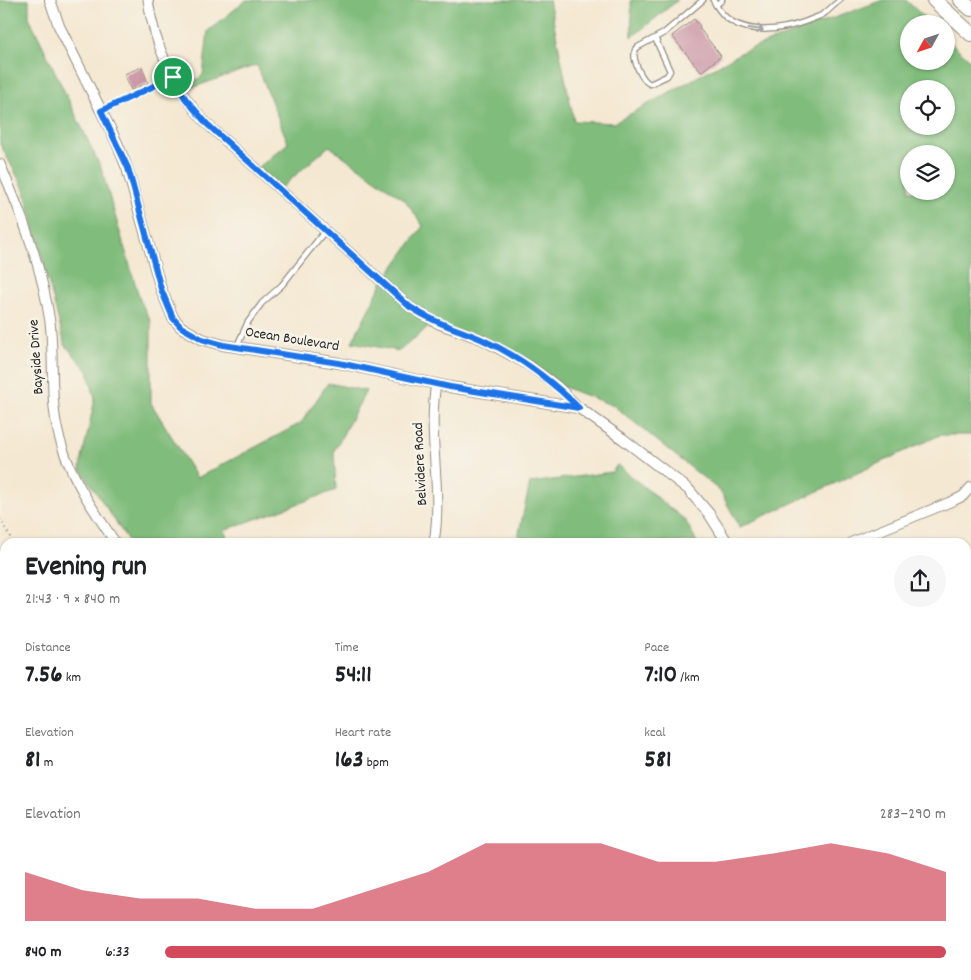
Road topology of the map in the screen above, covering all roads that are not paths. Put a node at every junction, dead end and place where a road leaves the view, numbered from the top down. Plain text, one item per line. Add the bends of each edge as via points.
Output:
1 (50, 0) edge
2 (148, 0) edge
3 (703, 0) edge
4 (722, 0) edge
5 (840, 0) edge
6 (934, 0) edge
7 (961, 0) edge
8 (715, 3) edge
9 (971, 9) edge
10 (971, 34) edge
11 (655, 38) junction
12 (173, 77) junction
13 (101, 111) junction
14 (0, 164) edge
15 (325, 231) junction
16 (237, 347) junction
17 (436, 384) junction
18 (579, 408) junction
19 (971, 487) edge
20 (112, 538) edge
21 (435, 538) edge
22 (724, 538) edge
23 (862, 538) edge

1 - 13 street, Ocean Boulevard via 59,26
2 - 12 street via 155,36
3 - 11 lane
4 - 8 lane
8 -> 5 lane via 727,20 759,30 776,30 824,14
6 - 10 highway
7 - 9 highway
11 - 11 lane via 633,53 645,81 650,84 667,76 670,71
12 - 13 lane
12 - 15 street via 185,98 207,124
13 - 16 street, Ocean Boulevard via 128,168 161,289 173,318 194,336
14 - 20 street, Bayside Drive via 28,234 46,303 53,398 62,446 85,497
15 - 16 lane via 282,285 262,303 248,322
15 - 18 street via 410,307 439,324 481,340 523,362 557,386
16 - 17 street, Ocean Boulevard via 339,363
17 - 18 street, Ocean Boulevard
17 - 21 street, Belvidere Road via 432,439 438,513
18 - 22 street, Ocean Boulevard via 688,489
19 - 23 street via 956,500

